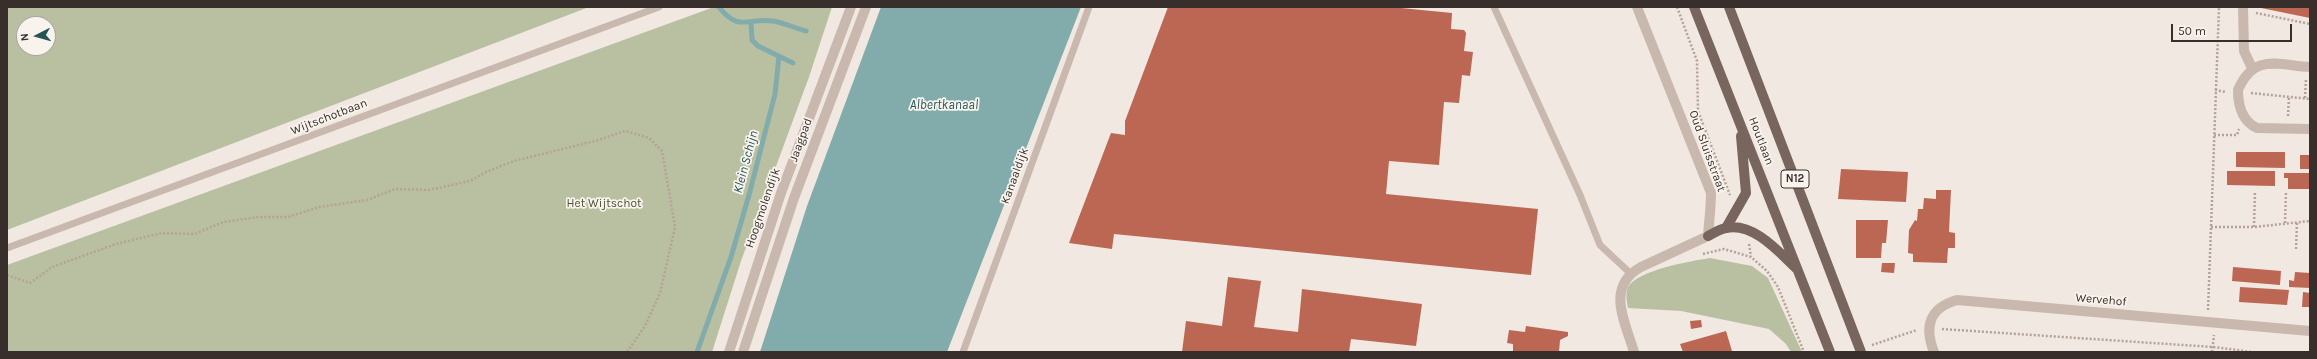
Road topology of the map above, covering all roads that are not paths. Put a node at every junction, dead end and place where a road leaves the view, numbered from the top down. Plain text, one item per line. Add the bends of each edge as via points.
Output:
1 (659, 7) edge
2 (852, 7) edge
3 (866, 7) edge
4 (1088, 7) edge
5 (1494, 7) edge
6 (1637, 7) edge
7 (1694, 7) edge
8 (1729, 7) edge
9 (2243, 8) edge
10 (2309, 67) edge
11 (2252, 68) junction
12 (1740, 122) junction
13 (2310, 129) edge
14 (1726, 228) junction
15 (1708, 236) junction
16 (7, 248) edge
17 (1797, 269) junction
18 (1630, 273) junction
19 (2310, 332) edge
20 (1861, 351) edge
21 (729, 352) edge
22 (743, 352) edge
23 (963, 352) edge
24 (1634, 352) edge
25 (1830, 352) edge
26 (1934, 352) edge

1 - 16 lane, Wijtschotbaan
2 - 21 street, Hoogmolendijk via 781,193
3 - 22 street, Jaagpad via 794,198
4 - 23 lane, Kanaaldijk
5 - 18 lane via 1580,195 1600,245
6 - 15 street, Oud Sluisstraat via 1711,193
7 - 12 main road, Houtlaan / N12
8 - 20 main road, Houtlaan / N12
9 - 11 street via 2244,51
10 - 11 street via 2261,64
11 - 13 street via 2241,83 2238,93 2238,102 2245,118 2257,128
12 - 14 main road via 1745,198
12 - 17 main road, Houtlaan / N12
14 - 15 main road
14 - 17 main road via 1744,229 1756,234
15 - 18 street
17 - 25 main road, Houtlaan / N12
18 - 24 street via 1622,284 1620,307
19 - 26 street, Wervehof via 1957,300 1943,304 1929,322 1929,338

